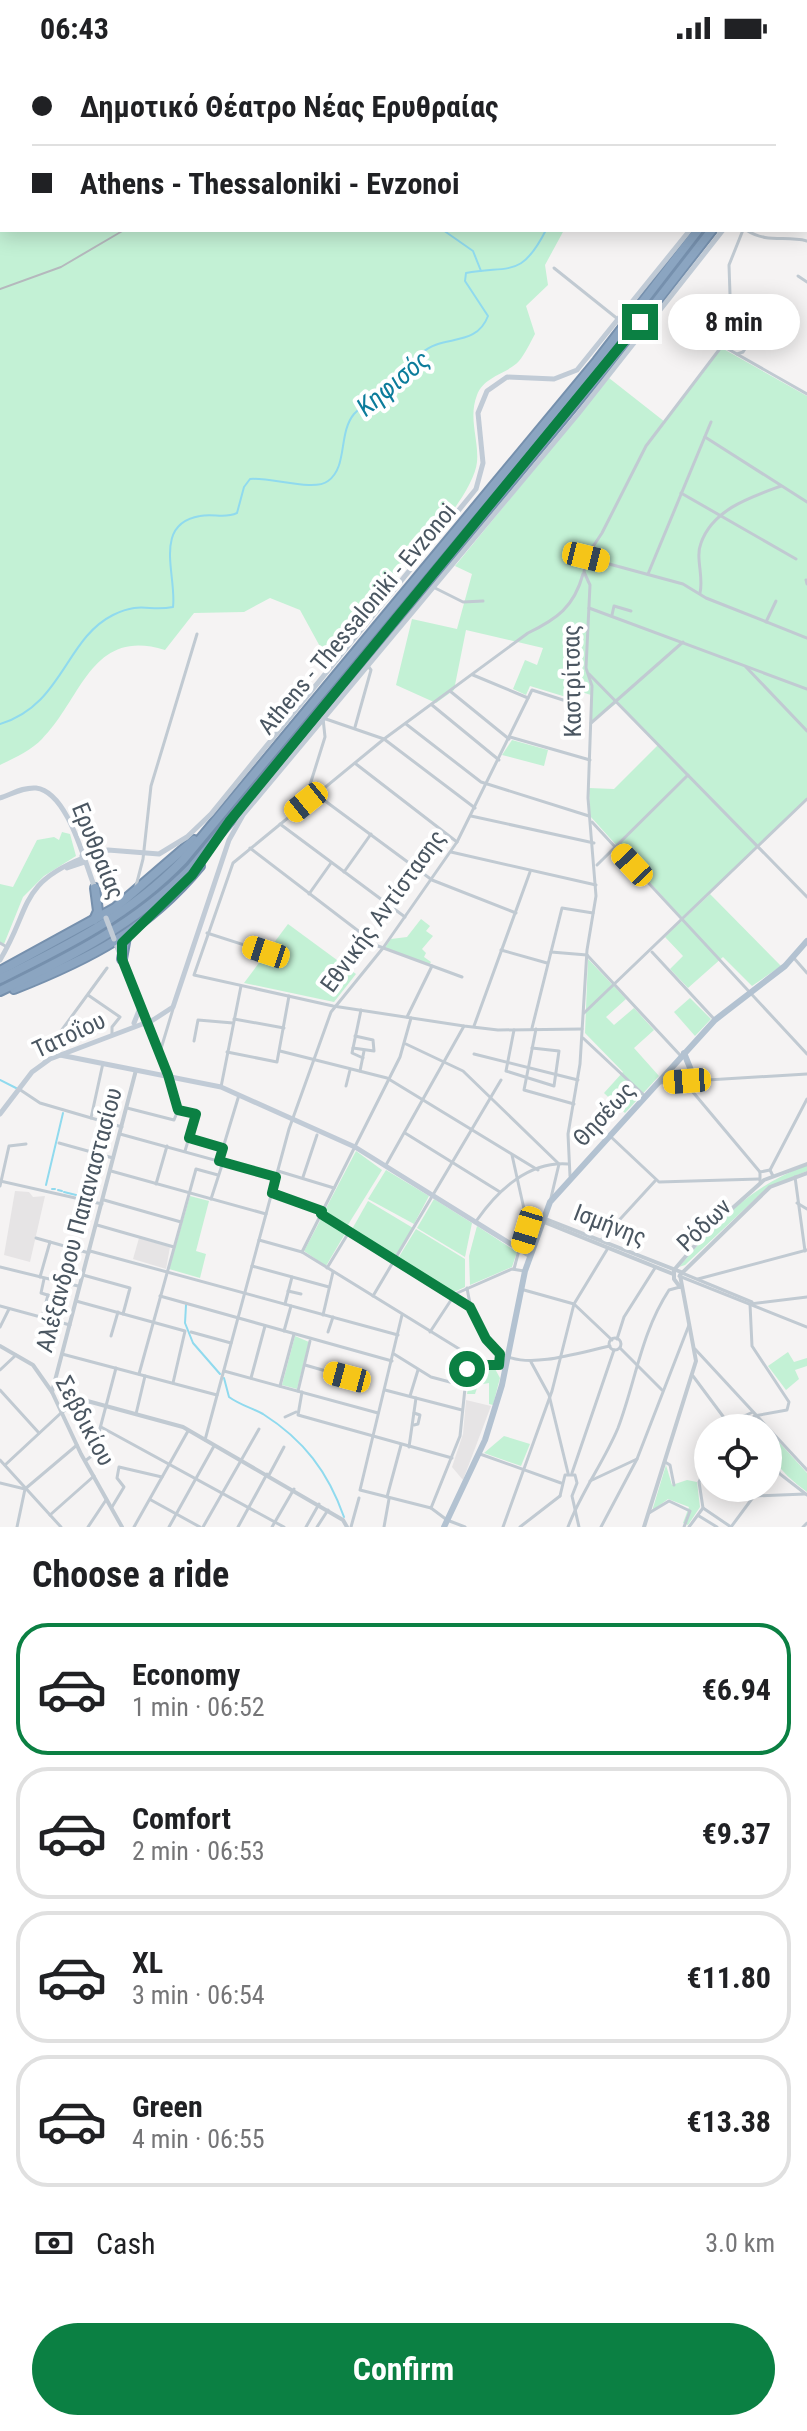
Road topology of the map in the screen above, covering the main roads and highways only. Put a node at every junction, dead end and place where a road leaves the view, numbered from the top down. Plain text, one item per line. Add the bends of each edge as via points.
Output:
1 (688, 232) edge
2 (696, 232) edge
3 (710, 232) edge
4 (721, 232) edge
5 (597, 361) junction
6 (577, 376) dead end
7 (491, 479) dead end
8 (477, 505) junction
9 (0, 798) edge
10 (221, 814) junction
11 (229, 822) junction
12 (102, 851) junction
13 (94, 856) junction
14 (84, 859) junction
15 (68, 868) junction
16 (88, 869) junction
17 (58, 871) junction
18 (91, 877) junction
19 (95, 888) junction
20 (106, 917) junction
21 (92, 921) junction
22 (126, 936) junction
23 (115, 941) junction
24 (807, 941) edge
25 (100, 952) junction
26 (122, 959) junction
27 (0, 960) edge
28 (0, 971) edge
29 (0, 979) edge
30 (0, 993) edge
31 (177, 996) junction
32 (140, 1007) junction
33 (156, 1014) junction
34 (145, 1020) junction
35 (135, 1025) junction
36 (149, 1031) junction
37 (59, 1055) junction
38 (683, 1055) junction
39 (168, 1075) junction
40 (695, 1080) road end
41 (0, 1099) edge
42 (6, 1106) junction
43 (0, 1114) edge
44 (434, 1195) junction
45 (521, 1249) junction
46 (530, 1254) junction
47 (446, 1524) edge

1 - 12 main road via 571,374 554,379 507,377 491,386 478,413 483,467 470,497 211,814 168,851 143,856
2 - 5 highway, Athens - Thessaloniki - Evzonoi
3 - 11 highway, Athens - Thessaloniki - Evzonoi via 605,368
4 - 31 main road via 578,414 239,822
5 - 6 highway
5 - 8 highway, Athens - Thessaloniki - Evzonoi
7 - 8 highway
8 - 10 highway, Athens - Thessaloniki - Evzonoi
9 - 14 main road, Ερυθραίας via 26,788 51,794 60,802
10 - 20 highway
10 - 29 highway, Athens - Thessaloniki - Evzonoi via 176,868 136,903 95,931
11 - 22 highway via 188,879
11 - 30 highway, Athens - Thessaloniki - Evzonoi via 175,884 136,917
12 - 13 main road
12 - 14 main road
13 - 14 main road
13 - 16 main road
14 - 15 main road
14 - 16 main road, Ερυθραίας
14 - 17 main road
15 - 17 main road
15 - 18 main road
16 - 18 main road, Ερυθραίας
17 - 27 main road via 28,895
18 - 19 main road, Ερυθραίας
19 - 20 main road, Ερυθραίας
19 - 21 highway via 98,911
20 - 21 highway
20 - 23 main road, Ερυθραίας, bridge
21 - 28 highway
22 - 23 highway
22 - 26 highway
23 - 25 highway
23 - 26 main road, Ερυθραίας
24 - 38 main road, Θησέως via 715,1020
25 - 26 highway
25 - 30 highway
26 - 32 main road, Ερυθραίας
31 - 33 main road
31 - 34 main road via 173,1007
32 - 33 main road
32 - 34 main road, Ερυθραίας
32 - 35 main road
33 - 34 main road
34 - 35 main road, Τατοΐου
34 - 36 main road, Ερυθραίας
35 - 36 main road
35 - 37 main road, Τατοΐου
36 - 39 main road, Ερυθραίας
37 - 39 main road
37 - 42 main road, Τατοΐου via 44,1063
38 - 40 main road
38 - 46 main road, Θησέως via 550,1202
39 - 44 main road via 221,1087 355,1147
41 - 42 main road
42 - 43 main road, Τατοΐου
44 - 45 main road
44 - 45 main road
45 - 46 main road
46 - 47 main road, Θησέως via 480,1454

